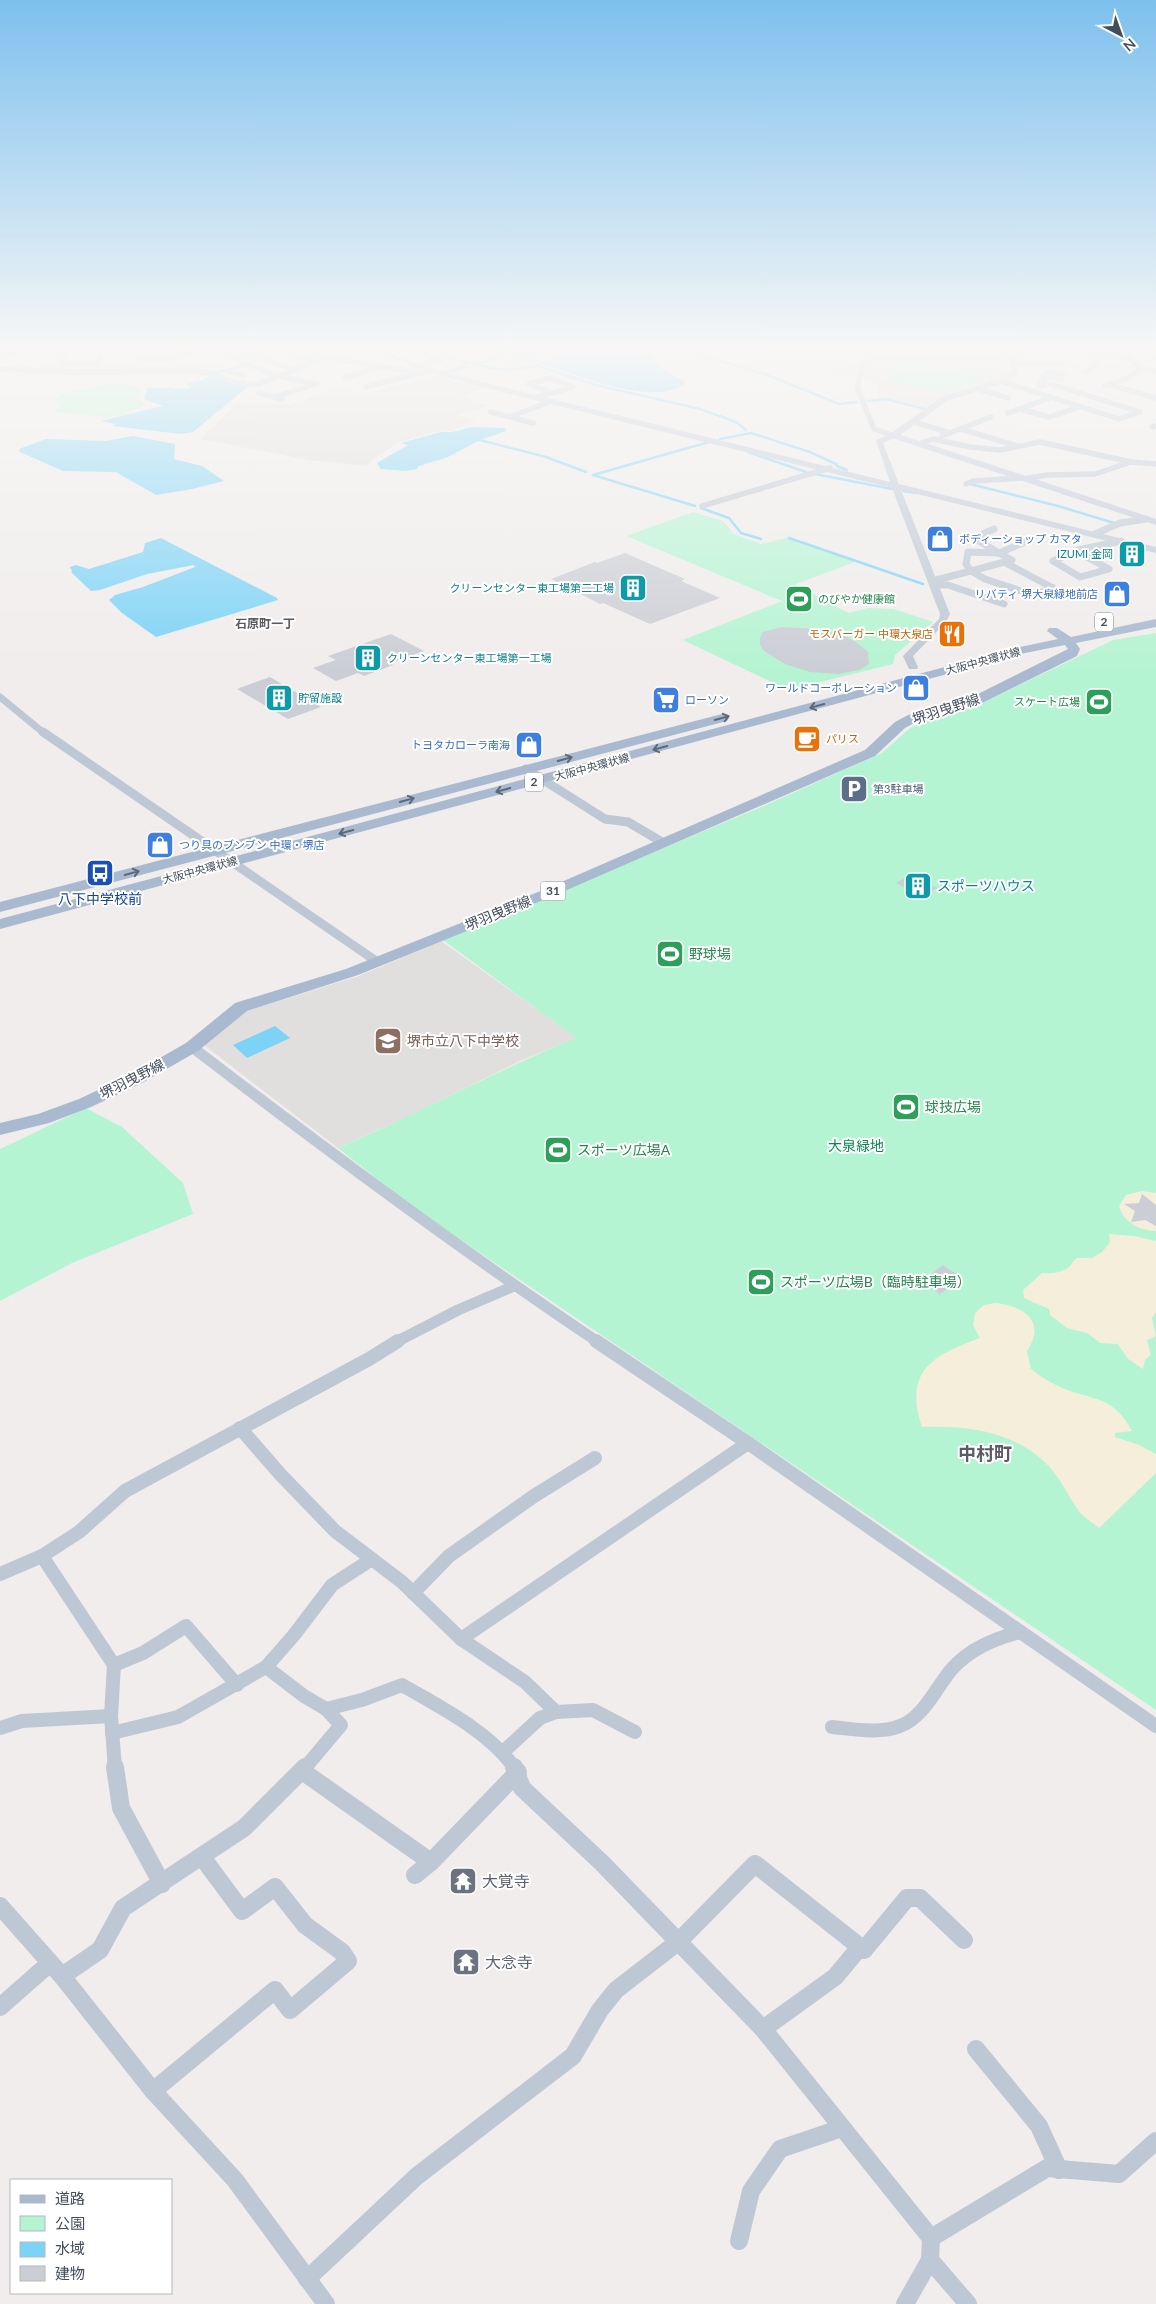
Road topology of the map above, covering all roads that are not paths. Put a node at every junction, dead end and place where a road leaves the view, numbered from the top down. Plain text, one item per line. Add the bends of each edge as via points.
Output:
1 (781, 456) edge
2 (884, 456) edge
3 (955, 456) edge
4 (958, 456) edge
5 (1102, 456) edge
6 (1131, 462) junction
7 (1156, 464) edge
8 (830, 468) junction
9 (1024, 478) junction
10 (966, 484) dead end
11 (896, 485) junction
12 (702, 506) dead end
13 (1153, 518) edge
14 (994, 529) dead end
15 (1095, 534) junction
16 (1122, 541) junction
17 (1025, 542) dead end
18 (1156, 550) edge
19 (1076, 551) junction
20 (999, 553) junction
21 (1004, 562) junction
22 (972, 572) junction
23 (933, 583) junction
24 (1004, 604) dead end
25 (1156, 614) edge
26 (1156, 623) edge
27 (1073, 631) junction
28 (912, 667) junction
29 (0, 697) edge
30 (526, 769) junction
31 (540, 780) junction
32 (662, 842) junction
33 (215, 850) junction
34 (231, 862) junction
35 (0, 907) edge
36 (0, 924) edge
37 (376, 961) junction
38 (192, 1047) junction
39 (0, 1129) edge
40 (514, 1286) junction
41 (240, 1428) junction
42 (748, 1443) junction
43 (592, 1464) dead end
44 (42, 1556) junction
45 (372, 1559) junction
46 (0, 1574) edge
47 (413, 1593) junction
48 (1020, 1632) junction
49 (461, 1639) junction
50 (114, 1665) junction
51 (266, 1667) junction
52 (237, 1685) junction
53 (326, 1709) junction
54 (556, 1712) junction
55 (111, 1716) junction
56 (1156, 1726) edge
57 (832, 1727) dead end
58 (0, 1728) edge
59 (635, 1732) dead end
60 (112, 1733) junction
61 (503, 1752) junction
62 (302, 1771) junction
63 (518, 1772) junction
64 (202, 1857) junction
65 (431, 1862) junction
66 (415, 1875) dead end
67 (162, 1884) junction
68 (0, 1906) edge
69 (964, 1940) dead end
70 (678, 1942) junction
71 (860, 1947) junction
72 (56, 1970) junction
73 (0, 2007) edge
74 (763, 2029) junction
75 (976, 2049) dead end
76 (153, 2091) junction
77 (842, 2128) junction
78 (1156, 2141) edge
79 (1058, 2170) junction
80 (931, 2238) junction
81 (739, 2241) dead end
82 (930, 2260) junction
83 (307, 2278) junction
84 (326, 2304) edge
85 (904, 2304) edge
86 (968, 2304) edge

1 - 8 street
2 - 11 street
3 - 9 main road
4 - 9 main road
5 - 6 street
6 - 7 street
6 - 9 street via 1115,470 1092,475 1051,474
8 - 11 street
8 - 12 street
9 - 10 street
9 - 13 main road
11 - 15 street
11 - 23 street
13 - 15 street via 1120,523
14 - 20 street via 974,538
15 - 16 street
16 - 18 street
16 - 19 street
17 - 20 street
19 - 19 street via 1053,562 1080,577 1109,569
20 - 21 street via 1012,560
20 - 22 street via 968,552 966,564
21 - 22 street
21 - 22 street via 1053,588 1032,595
22 - 23 street
23 - 24 street
23 - 28 street via 945,614 908,656
25 - 27 main road, 大阪中央環状線 / 2
26 - 27 main road, 大阪中央環状線 / 2
27 - 28 main road, 大阪中央環状線 / 2 via 1053,631
27 -> 31 main road, 大阪中央環状線 / 2 via 1024,650
27 - 32 main road, 堺羽曳野線 / 31 via 1074,649 1069,656 971,703 913,718 870,753
30 -> 28 main road, 大阪中央環状線 / 2
29 - 33 street via 44,733
30 - 31 street
33 -> 30 main road, 大阪中央環状線 / 2
31 - 32 street via 605,819 628,822
31 -> 34 main road, 大阪中央環状線 / 2
32 - 37 main road, 堺羽曳野線 / 31 via 548,893
33 - 34 street
35 -> 33 main road, 大阪中央環状線 / 2
34 - 36 main road, 大阪中央環状線 / 2
34 - 37 street
37 - 38 main road, 堺羽曳野線 / 31 via 352,972 241,1006
38 - 39 main road, 堺羽曳野線 / 31 via 136,1079 85,1102 42,1119
38 - 40 street via 330,1153
40 - 41 street via 404,1336 369,1359
40 - 42 street
41 - 44 street via 126,1491 79,1532
41 - 45 street via 335,1531
42 - 48 street
42 - 49 street
43 - 47 street via 449,1556
44 - 46 street
44 - 50 street
45 - 47 street
45 - 51 street via 332,1585
47 - 49 street
48 - 56 street
48 - 57 street via 992,1640 958,1662 933,1696 904,1725 866,1731
49 - 54 street via 525,1682
50 - 52 street via 143,1653 186,1626
50 - 55 street
51 - 52 street
51 - 53 street
52 - 60 street via 178,1717
53 - 61 street via 402,1685 438,1705
53 - 62 street via 341,1725
54 - 59 street via 593,1710
54 - 61 street via 540,1718
55 - 58 street via 22,1721
55 - 60 street
60 - 67 street via 121,1808
61 - 63 street
62 - 64 street via 244,1828
62 - 65 street
63 - 65 street
63 - 70 street via 522,1788 602,1863
64 - 67 street
64 - 76 street via 242,1911 275,1887 305,1925 342,1952 348,1961 290,2010 275,1990
65 - 66 street
67 - 72 street via 123,1908 100,1950
68 - 72 street
69 - 71 street via 920,1898 907,1898 864,1950
70 - 71 street via 754,1864
70 - 74 street
70 - 83 street via 616,1990 573,2056 417,2176
71 - 74 street via 835,1977
72 - 73 street
72 - 76 street
74 - 77 street
75 - 79 street via 1039,2126
76 - 83 street via 234,2180
77 - 80 street
77 - 81 street via 780,2149 751,2192
78 - 79 street via 1119,2174
79 - 80 street via 1047,2168
80 - 82 street
82 - 85 street
82 - 86 street
83 - 84 street

